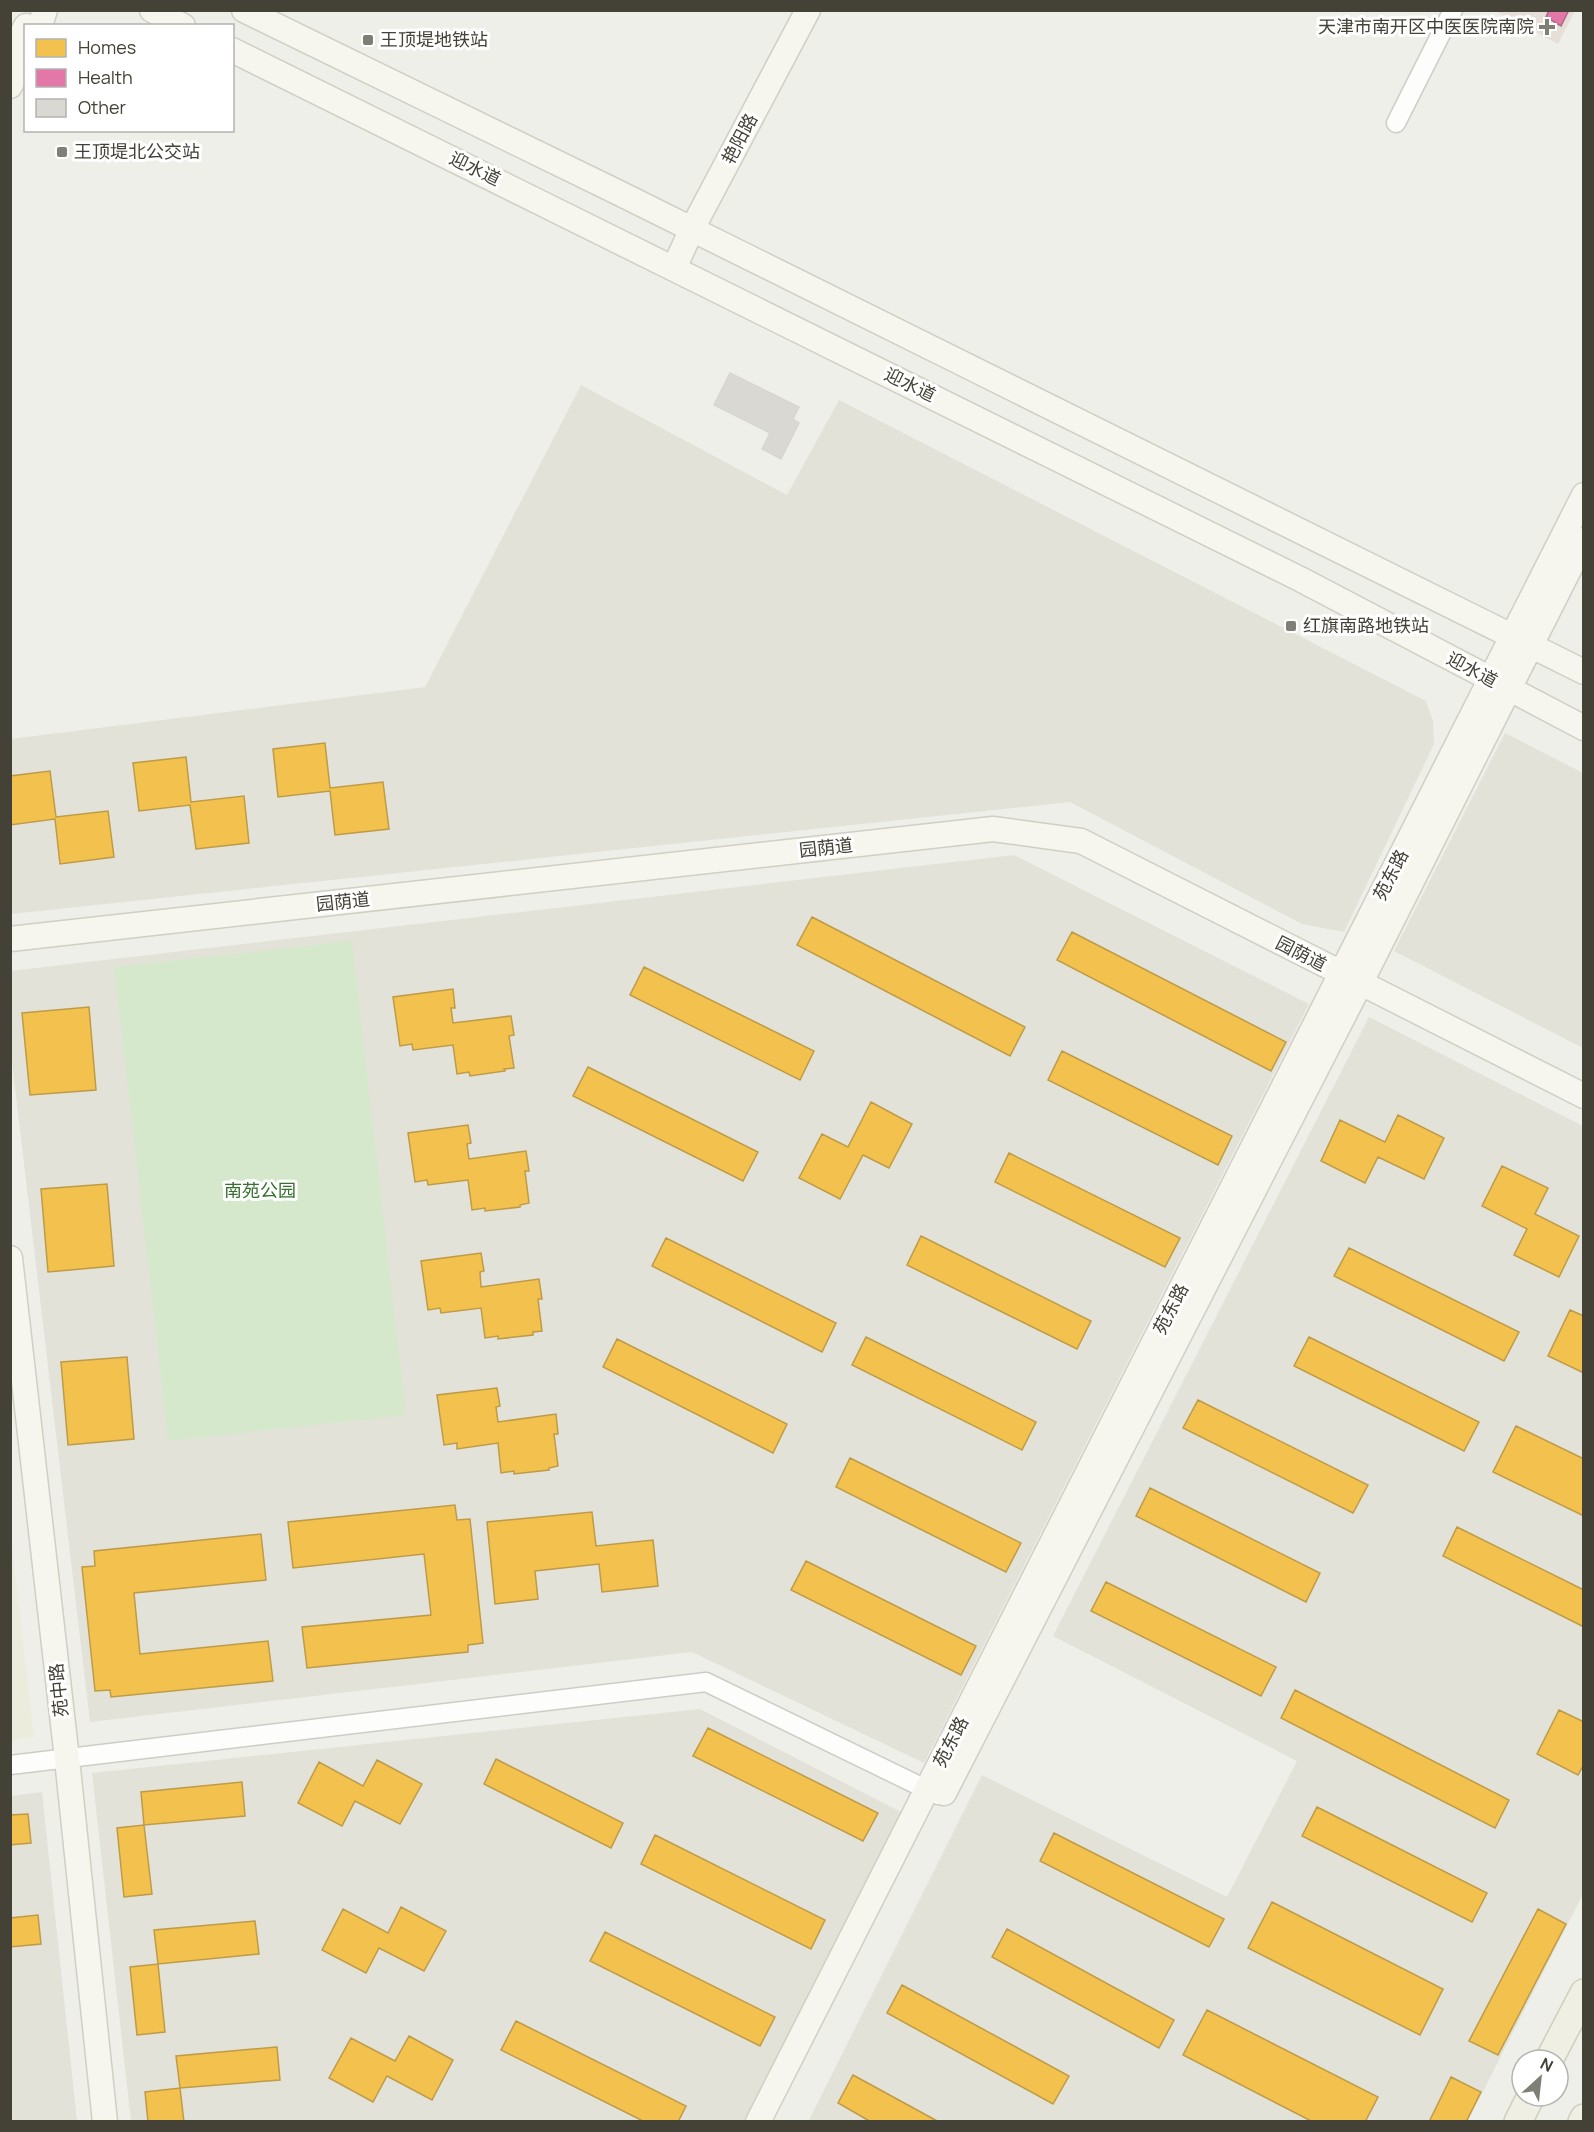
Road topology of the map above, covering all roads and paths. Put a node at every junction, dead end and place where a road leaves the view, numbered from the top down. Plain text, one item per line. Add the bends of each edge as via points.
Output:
1 (152, 10) edge
2 (244, 10) edge
3 (808, 10) edge
4 (1453, 10) edge
5 (179, 24) edge
6 (24, 33) edge
7 (234, 51) edge
8 (10, 57) edge
9 (24, 60) edge
10 (10, 86) edge
11 (1396, 123) dead end
12 (692, 229) junction
13 (674, 268) junction
14 (1584, 495) edge
15 (1584, 540) edge
16 (1521, 641) junction
17 (1584, 672) edge
18 (1499, 685) junction
19 (1584, 728) edge
20 (10, 939) edge
21 (1351, 979) junction
22 (1583, 1094) edge
23 (10, 1258) edge
24 (10, 1379) edge
25 (59, 1760) junction
26 (10, 1765) edge
27 (935, 1793) junction
28 (1584, 1993) edge
29 (1555, 2048) edge
30 (91, 2121) edge
31 (105, 2121) edge
32 (758, 2121) edge
33 (777, 2121) edge

1 - 5 street
2 - 12 street
3 - 12 street, 艳阳路
4 - 11 street
6 - 8 street
7 - 13 street, 迎水道
9 - 10 street
12 - 13 street, 艳阳路
12 - 16 street
13 - 18 street, 迎水道 via 1300,579
14 - 16 street, 苑东路
15 - 16 street, 苑东路
16 - 17 street
16 - 18 street, 苑东路
18 - 19 street, 迎水道
18 - 21 street, 苑东路
20 - 21 street, 园荫道 via 993,829 1081,841
21 - 22 street, 园荫道
21 - 27 street, 苑东路
23 - 25 street, 苑中路
24 - 25 street, 苑中路
25 - 26 street
25 - 27 street via 706,1682
25 - 30 street, 苑中路
25 - 31 street, 苑中路
27 - 32 street, 苑东路
27 - 33 street, 苑东路
28 - 29 main road

